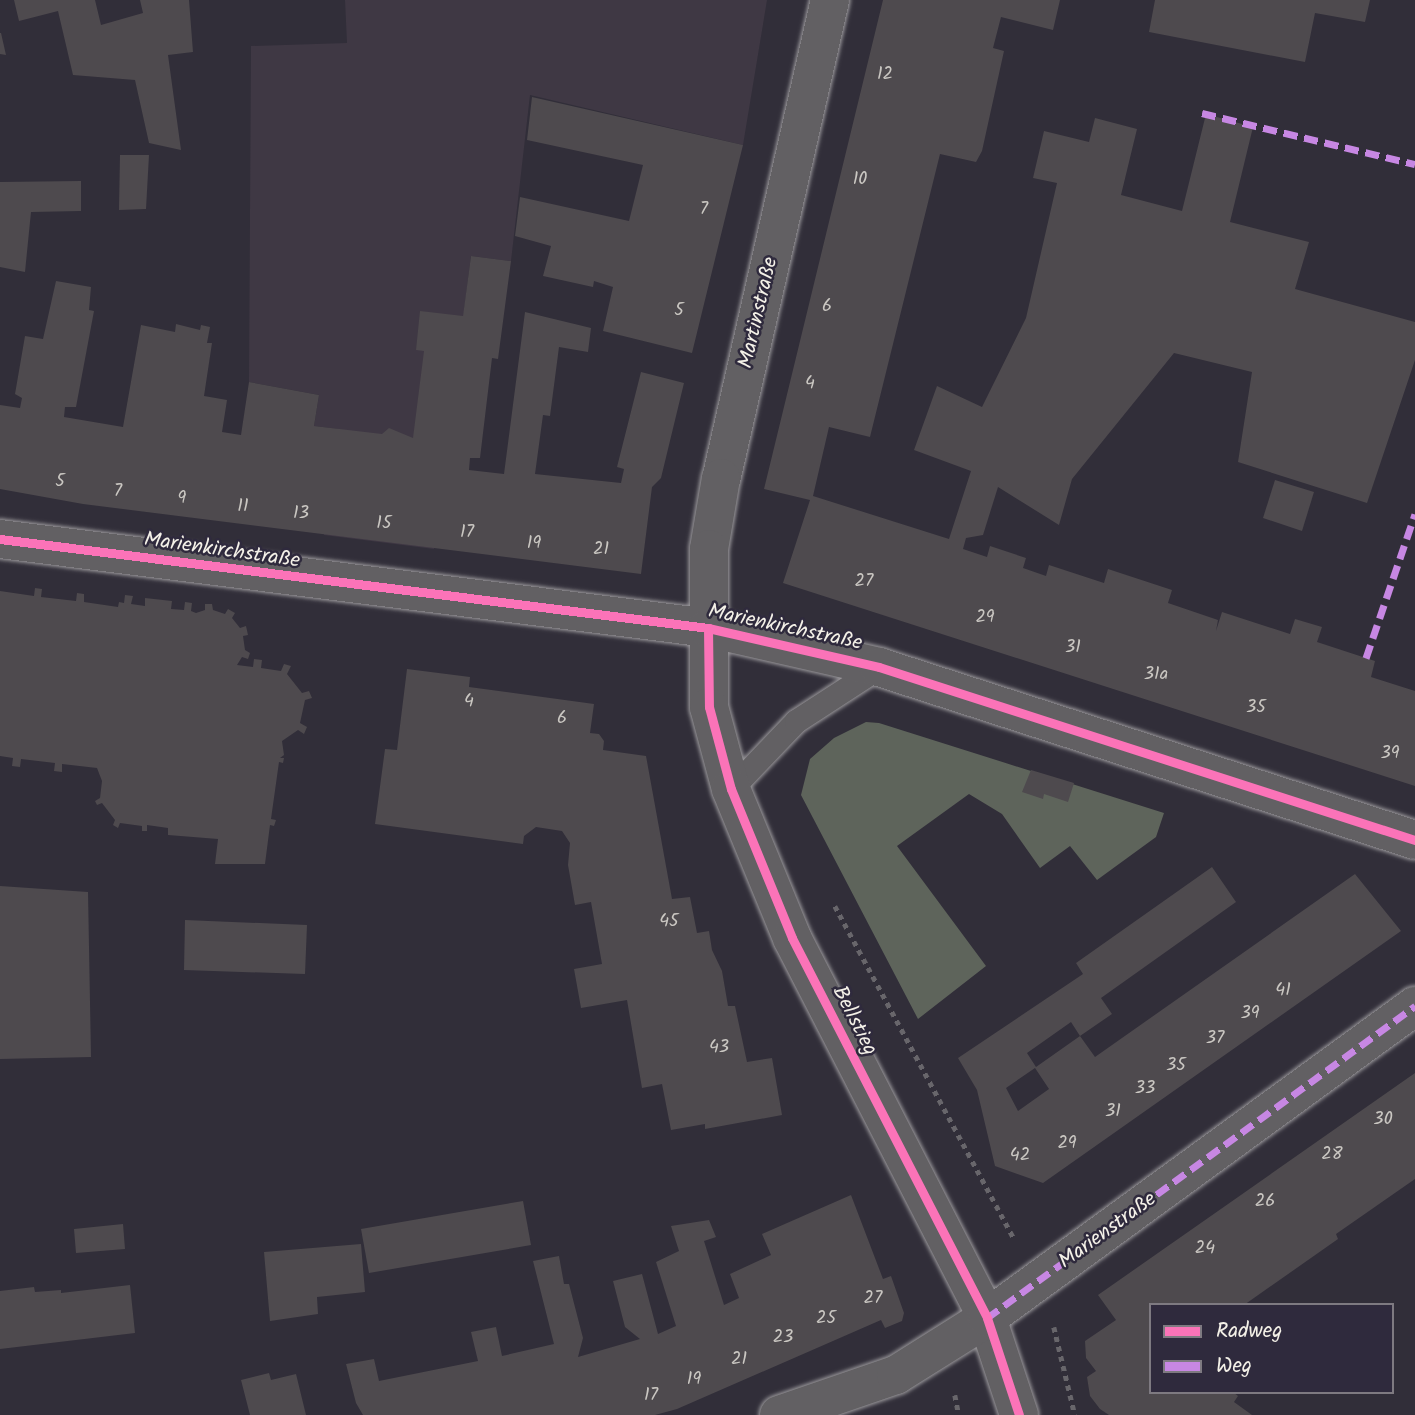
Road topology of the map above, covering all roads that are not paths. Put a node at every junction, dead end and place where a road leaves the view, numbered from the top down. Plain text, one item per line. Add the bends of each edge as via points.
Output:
1 (831, 0) edge
2 (0, 539) edge
3 (708, 628) junction
4 (879, 667) junction
5 (731, 789) junction
6 (1415, 840) edge
7 (1415, 1006) edge
8 (987, 1318) junction
9 (779, 1415) edge
10 (1019, 1415) edge

1 - 3 street, Martinstraße via 721,478 709,549
2 - 3 street, Marienkirchstraße
3 - 4 street, Marienkirchstraße
3 - 5 street, Bellstieg via 709,707
4 - 5 lane via 796,721
4 - 6 street, Marienkirchstraße
5 - 8 street, Bellstieg via 792,938
7 - 8 street, Marienstraße
8 - 9 street, Marienstraße via 896,1375
8 - 10 street, Bellstieg

